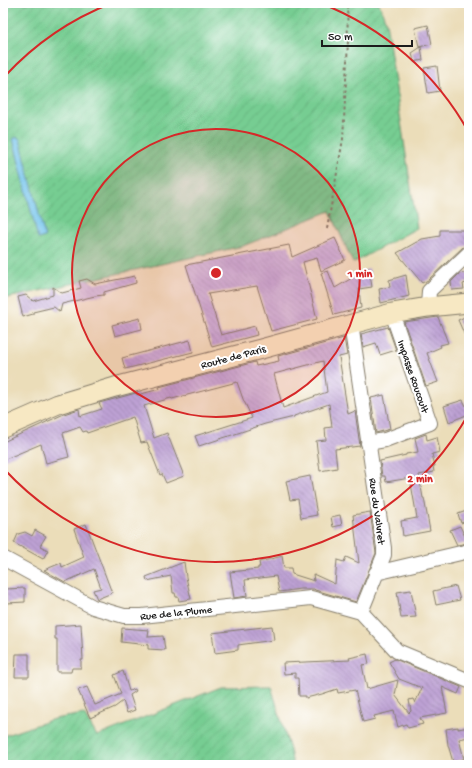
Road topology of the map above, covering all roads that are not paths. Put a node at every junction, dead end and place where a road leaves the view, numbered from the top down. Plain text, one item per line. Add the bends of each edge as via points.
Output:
1 (469, 253) edge
2 (469, 303) edge
3 (428, 306) junction
4 (392, 313) junction
5 (351, 324) junction
6 (3, 428) edge
7 (368, 443) junction
8 (469, 551) edge
9 (3, 558) edge
10 (376, 573) junction
11 (361, 612) junction
12 (469, 681) edge

1 - 3 street via 429,291
2 - 3 main road, Route de Paris
3 - 4 main road, Route de Paris
4 - 5 main road, Route de Paris
4 - 7 street, Impasse Roucoult via 430,423 386,440
5 - 6 main road, Route de Paris via 77,397
5 - 7 street, Rue du Valvret
7 - 10 street, Rue du Valvret via 384,548 384,555
8 - 10 street
9 - 11 street, Rue de la Plume via 93,607 124,616 310,598
10 - 11 street, Rue du Valvret
11 - 12 street via 397,650

